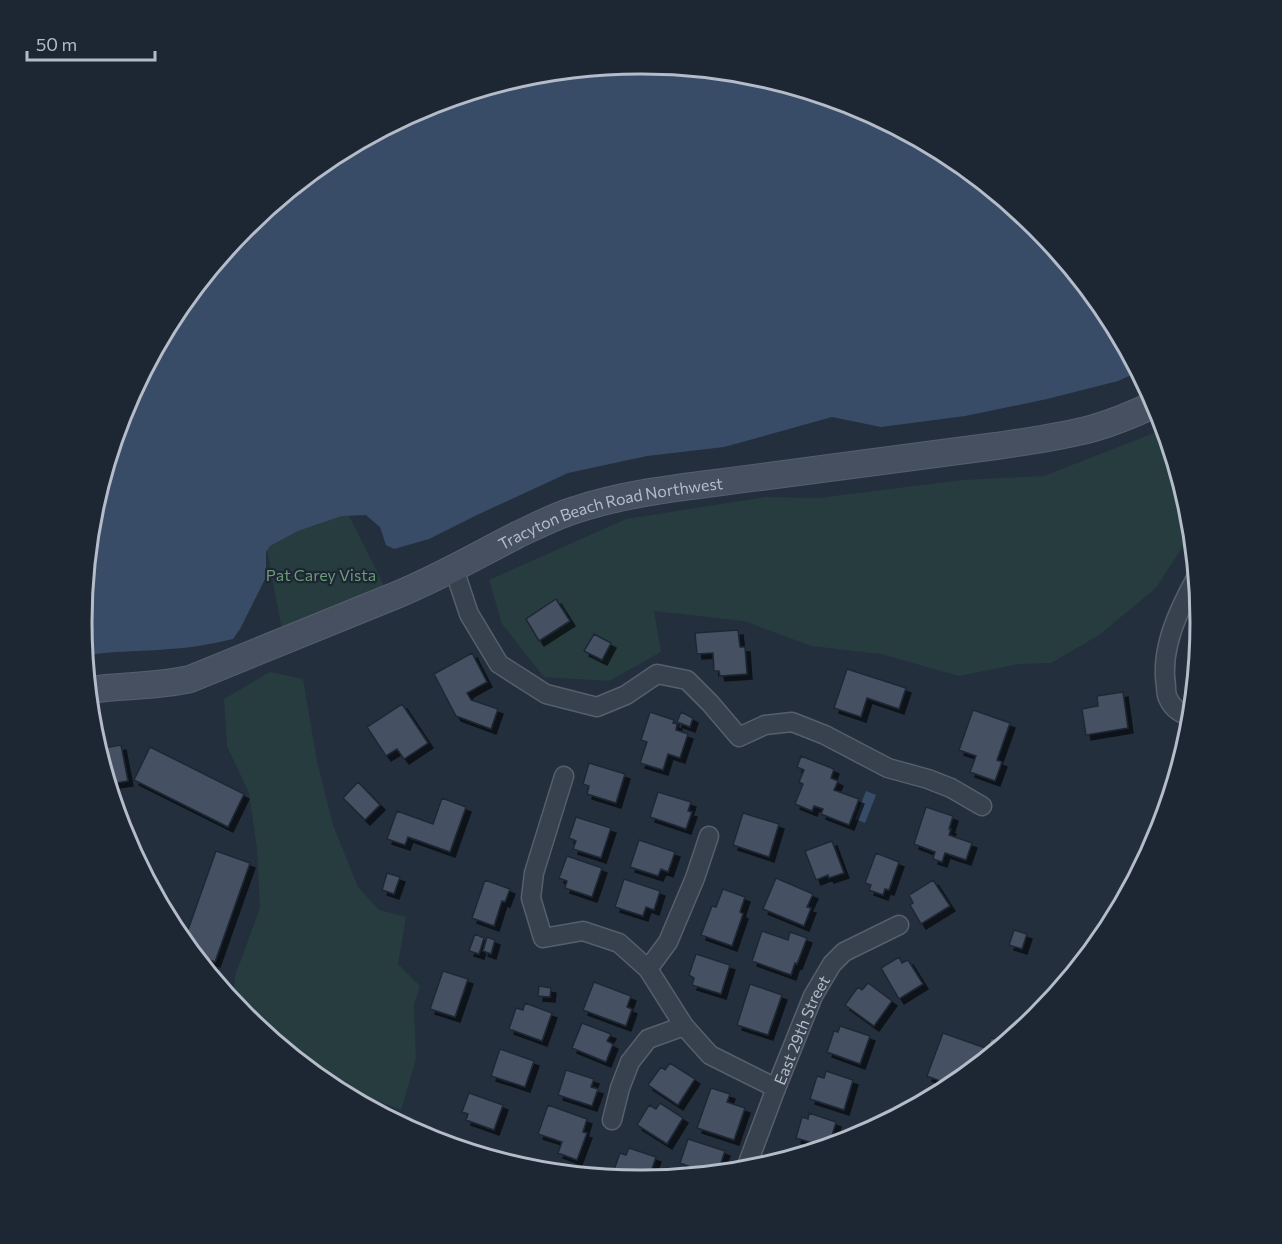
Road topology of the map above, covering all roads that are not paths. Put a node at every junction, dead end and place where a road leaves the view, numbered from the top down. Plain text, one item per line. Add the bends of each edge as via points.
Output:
1 (1146, 408) edge
2 (454, 569) junction
3 (1188, 594) edge
4 (97, 689) edge
5 (1182, 714) edge
6 (564, 776) dead end
7 (982, 806) dead end
8 (709, 836) dead end
9 (899, 925) dead end
10 (648, 969) junction
11 (684, 1026) junction
12 (776, 1088) junction
13 (612, 1120) dead end
14 (749, 1160) edge

1 - 2 main road, Tracyton Beach Road Northwest via 1095,428 1046,438 601,501 542,523
2 - 4 main road, Tracyton Beach Road Northwest via 190,679
2 - 7 street via 469,614 499,664 546,694 597,707 626,695 657,674 687,680 739,737 765,725 792,723 825,735 888,768 951,788
3 - 5 street via 1168,645 1164,676 1168,699
6 - 10 street via 534,873 531,898 543,938 583,932 619,943
8 - 10 street via 669,942
9 - 12 street, East 29th Street via 844,952 831,963 813,996
10 - 11 street
11 - 12 street via 710,1055
11 - 13 street via 648,1039 630,1062
12 - 14 street, East 29th Street

